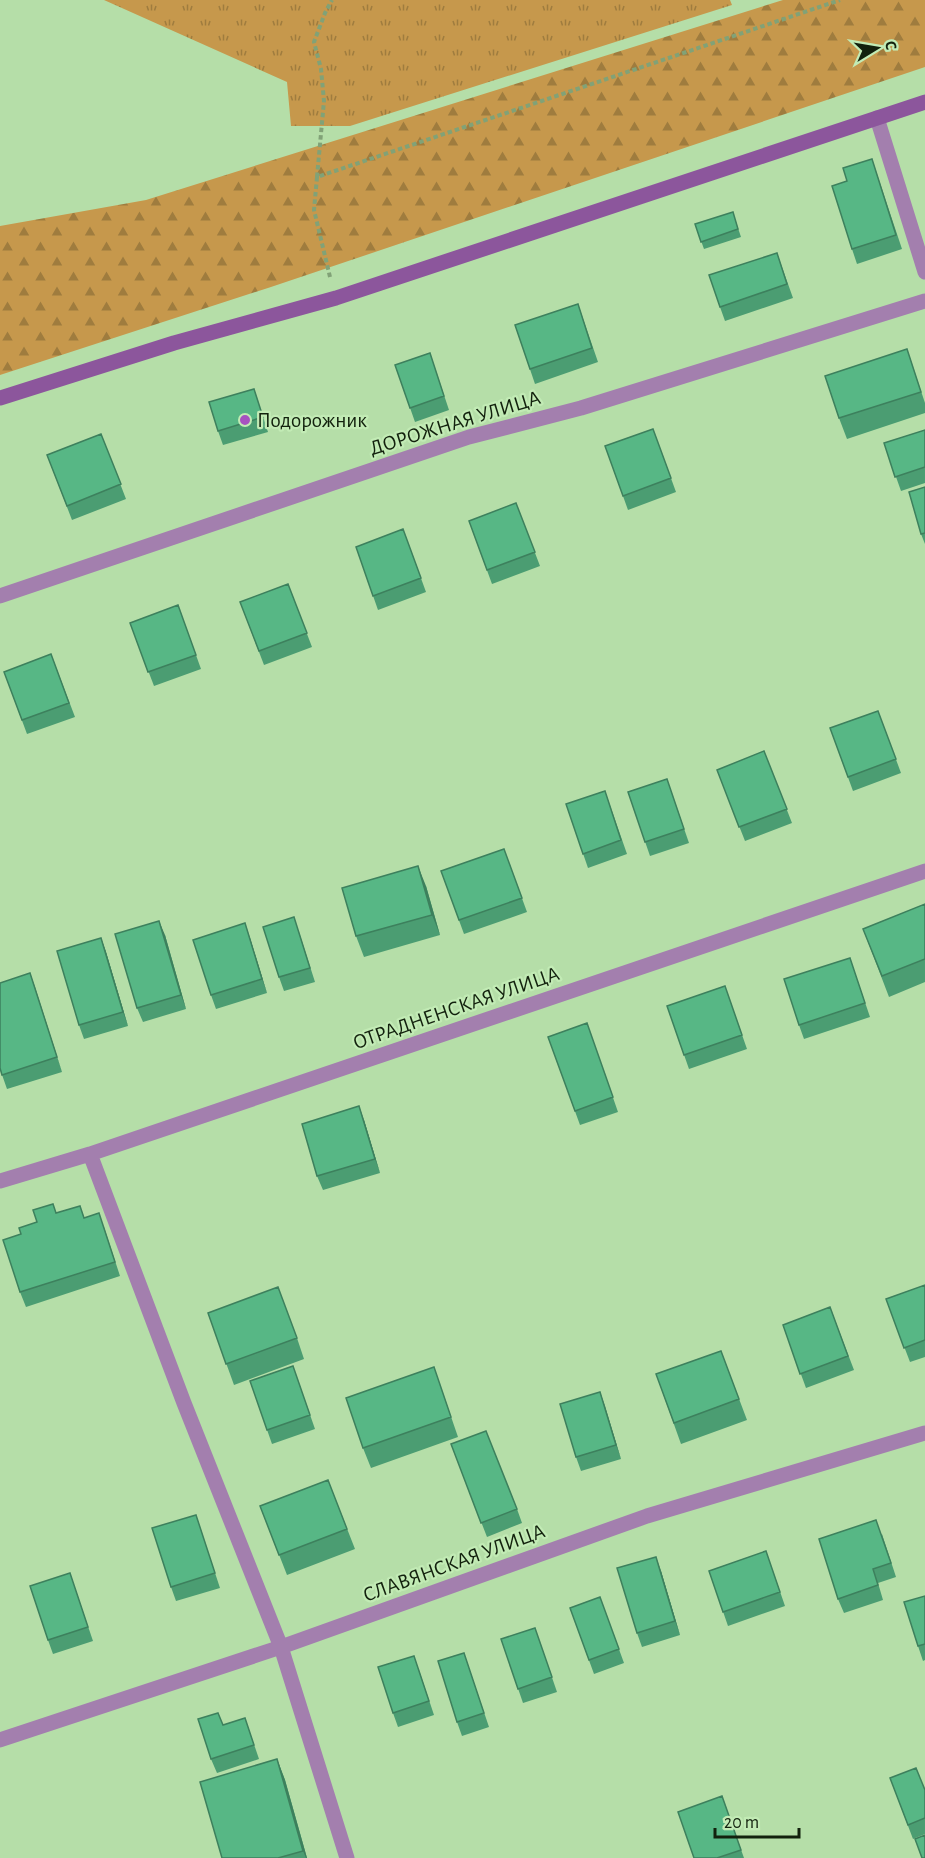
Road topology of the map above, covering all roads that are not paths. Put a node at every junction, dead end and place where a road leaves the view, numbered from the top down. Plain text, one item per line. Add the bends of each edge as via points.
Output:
1 (925, 102) edge
2 (877, 118) junction
3 (925, 272) edge
4 (925, 301) edge
5 (0, 398) edge
6 (0, 596) edge
7 (925, 871) edge
8 (90, 1154) junction
9 (0, 1181) edge
10 (925, 1432) edge
11 (281, 1647) junction
12 (0, 1740) edge
13 (346, 1858) edge

1 - 2 street
2 - 3 street
2 - 5 street via 336,298 174,343
4 - 6 street, ДОРОЖНАЯ УЛИЦА via 581,408 469,437
7 - 8 street, ОТРАДНЕНСКАЯ УЛИЦА
8 - 9 street, ОТРАДНЕНСКАЯ УЛИЦА
8 - 11 street
10 - 11 street, СЛАВЯНСКАЯ УЛИЦА via 647,1516
11 - 12 street, СЛАВЯНСКАЯ УЛИЦА
11 - 13 street

